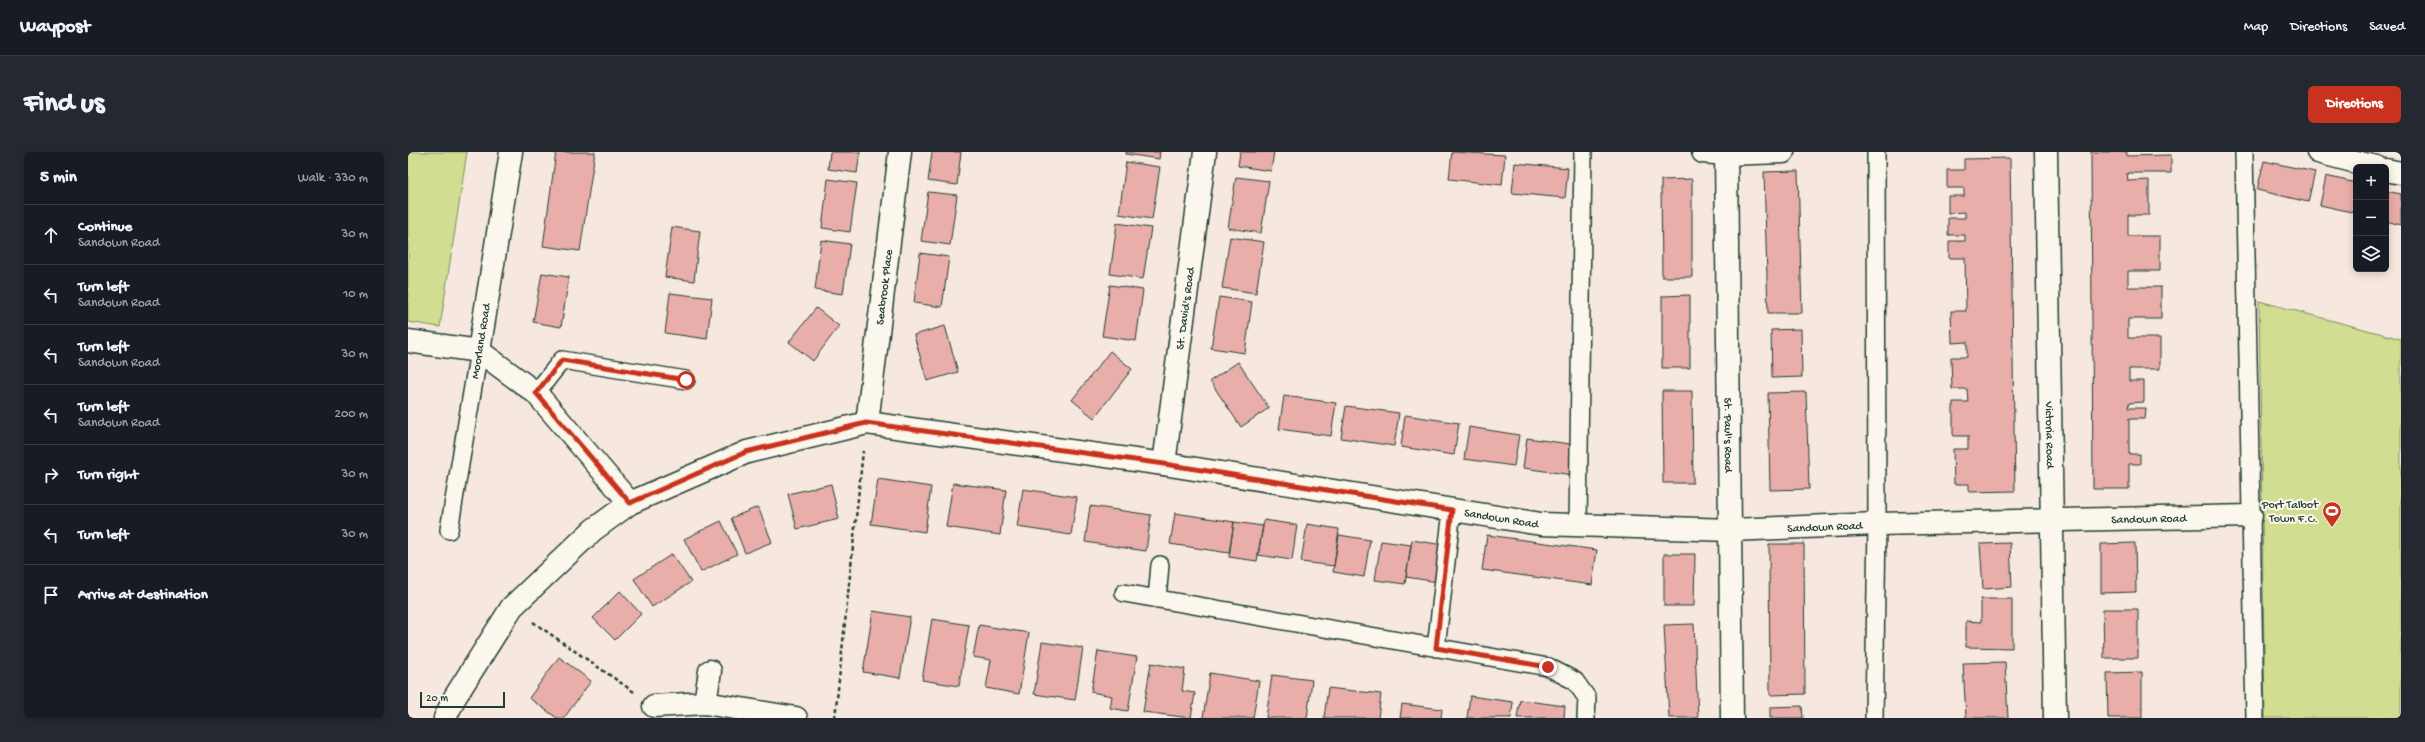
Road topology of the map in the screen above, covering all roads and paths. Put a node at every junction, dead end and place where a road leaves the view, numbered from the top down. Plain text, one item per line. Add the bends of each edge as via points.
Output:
1 (511, 152) edge
2 (900, 152) edge
3 (1205, 152) edge
4 (1583, 152) edge
5 (1703, 152) edge
6 (1784, 152) edge
7 (1876, 152) edge
8 (2046, 152) edge
9 (2244, 152) edge
10 (2318, 152) edge
11 (1726, 153) edge
12 (2364, 164) edge
13 (2389, 171) edge
14 (2401, 173) edge
15 (408, 341) edge
16 (479, 351) junction
17 (686, 380) dead end
18 (536, 393) junction
19 (866, 423) junction
20 (1164, 464) junction
21 (630, 503) junction
22 (1452, 510) junction
23 (2251, 516) junction
24 (2050, 520) junction
25 (1877, 524) junction
26 (1578, 526) junction
27 (449, 530) dead end
28 (1731, 530) junction
29 (1160, 565) dead end
30 (1124, 594) dead end
31 (1156, 599) junction
32 (512, 607) junction
33 (1436, 648) junction
34 (710, 671) dead end
35 (705, 703) junction
36 (654, 706) joint
37 (445, 718) edge
38 (796, 718) edge
39 (835, 718) edge
40 (1586, 718) edge
41 (1732, 718) edge
42 (1874, 718) edge
43 (2055, 718) edge
44 (2255, 718) edge

1 - 16 street, Moorland Road
2 - 19 street, Seabrook Place
3 - 20 street, St. David's Road
4 - 26 lane
5 - 11 street
6 - 11 street
7 - 25 lane
8 - 24 street, Victoria Road
9 - 23 lane
10 - 12 street
11 - 28 street, St. Paul's Road
13 - 14 street
15 - 16 street
16 - 18 street
16 - 27 lane, Moorland Road
17 - 18 lane via 562,360
18 - 21 street
19 - 20 street, Sandown Road
19 - 21 street, Sandown Road via 746,452
19 - 39 path
20 - 22 street, Sandown Road
21 - 32 street via 593,530
22 - 26 street, Sandown Road via 1541,524
22 - 33 lane
23 - 24 street, Sandown Road
23 - 44 lane
24 - 25 street, Sandown Road
24 - 43 street, Victoria Road
25 - 28 street, Sandown Road
25 - 42 lane
26 - 28 street, Sandown Road
28 - 41 street, St. Paul's Road
29 - 31 lane
30 - 31 lane
31 - 33 lane
32 - 36 path
32 - 37 street via 455,697
33 - 40 lane via 1548,667 1575,681 1587,698
34 - 35 street
35 - 36 street
35 - 38 street

